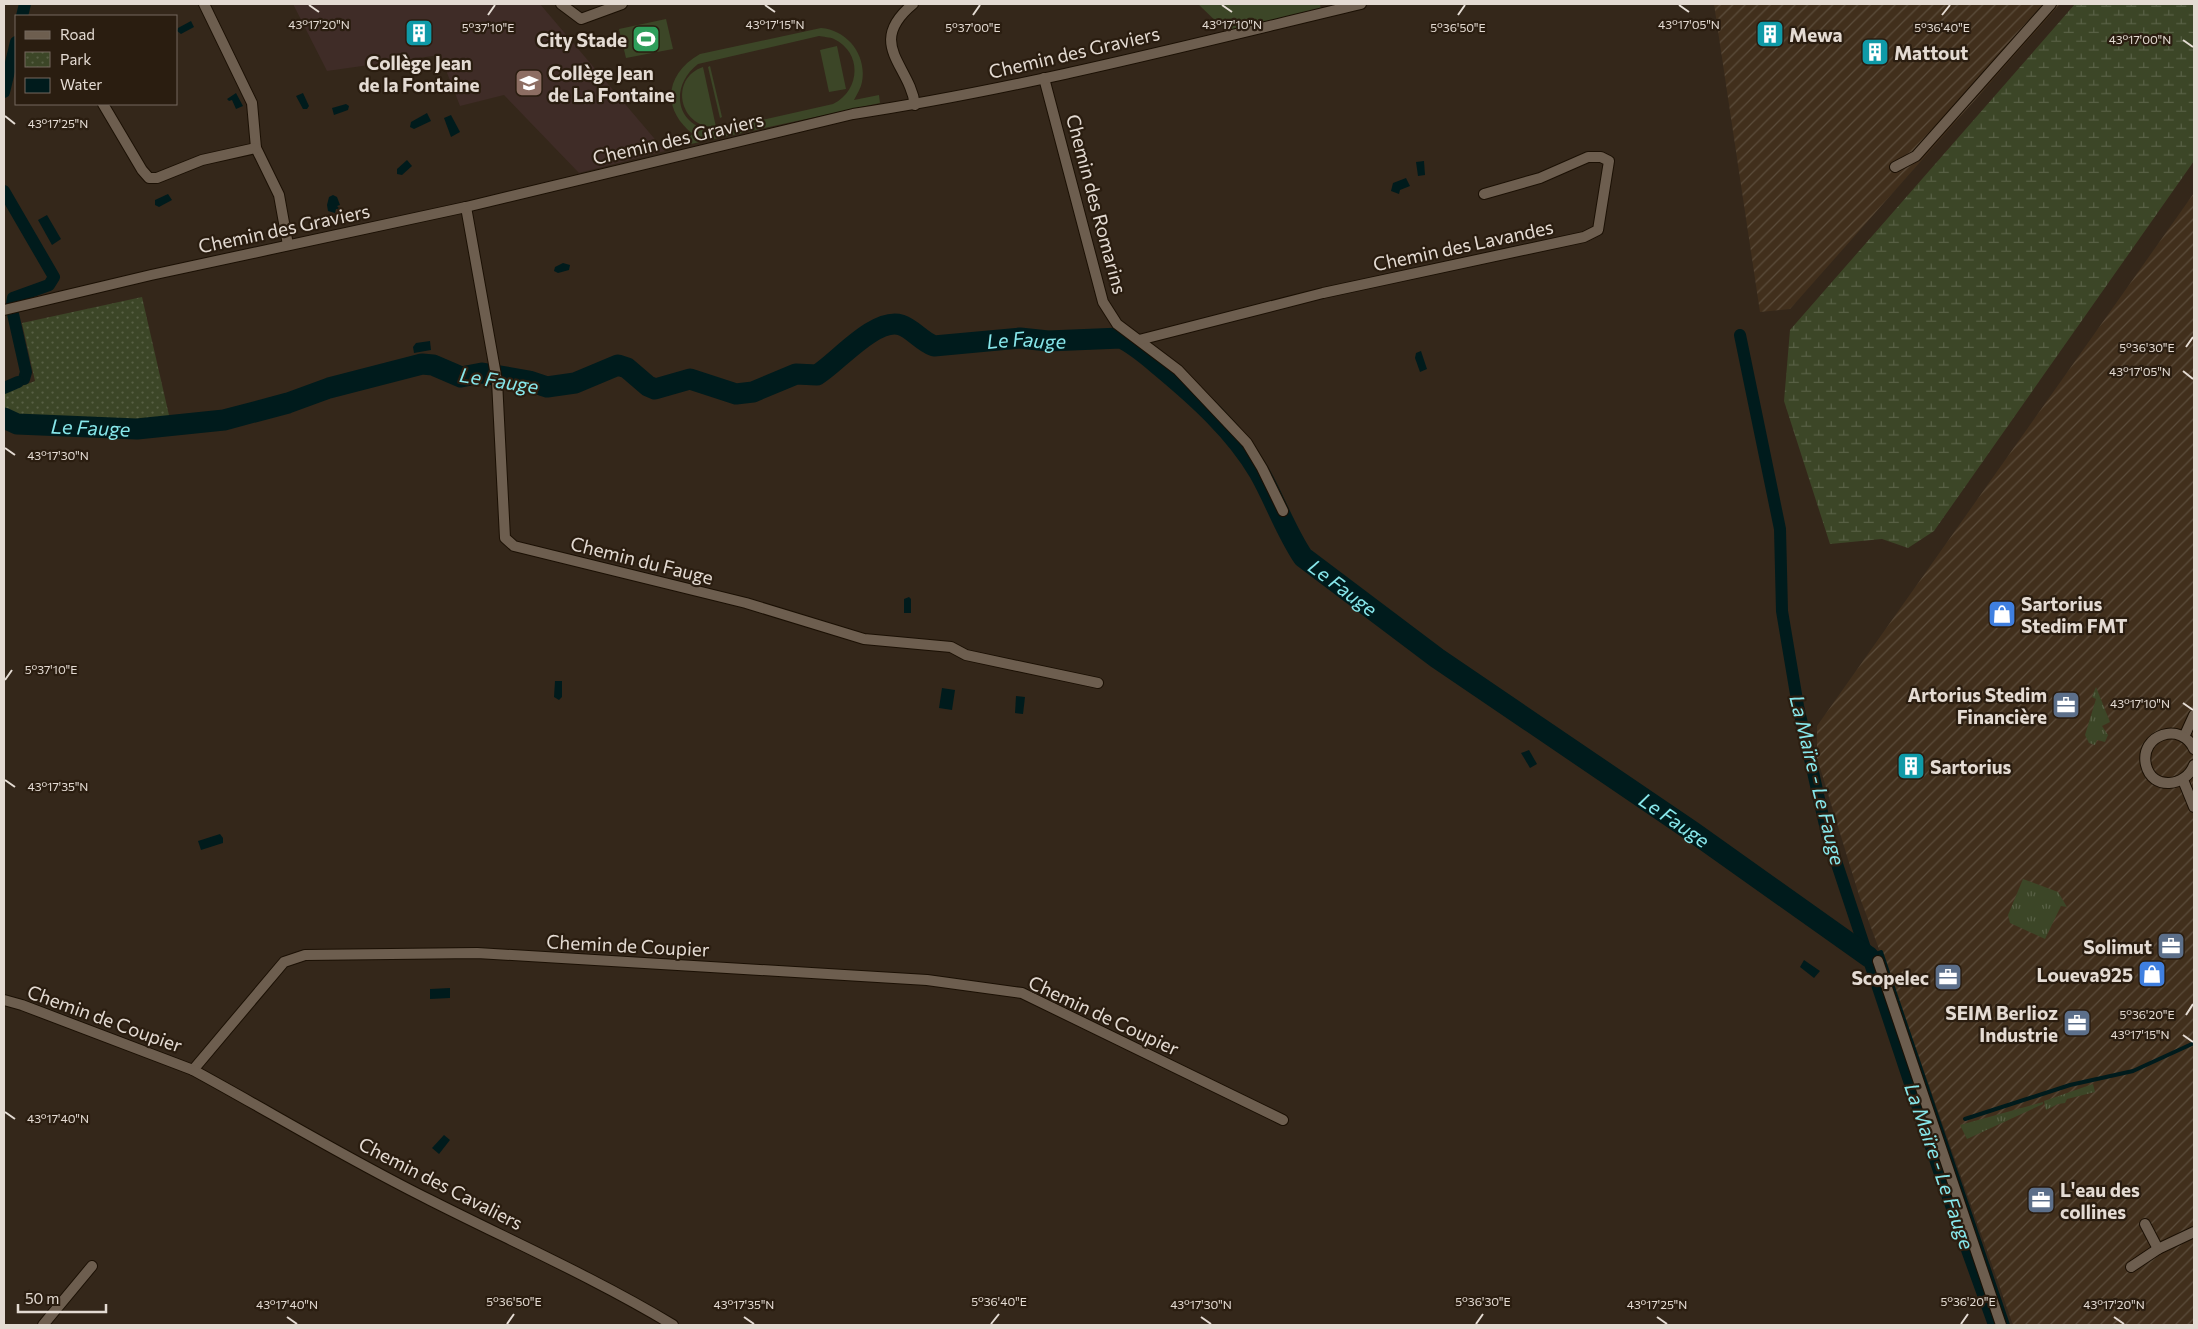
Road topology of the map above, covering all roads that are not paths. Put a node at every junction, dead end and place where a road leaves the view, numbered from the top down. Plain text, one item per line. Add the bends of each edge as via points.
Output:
1 (204, 4) edge
2 (561, 4) edge
3 (622, 4) edge
4 (913, 4) edge
5 (1361, 4) edge
6 (2050, 4) edge
7 (1044, 78) junction
8 (916, 104) junction
9 (104, 105) edge
10 (256, 148) junction
11 (1895, 167) dead end
12 (1484, 194) dead end
13 (466, 207) junction
14 (288, 245) junction
15 (4, 310) edge
16 (1139, 340) junction
17 (1283, 511) dead end
18 (1098, 683) dead end
19 (2194, 715) edge
20 (2184, 737) junction
21 (2194, 750) edge
22 (2194, 765) edge
23 (2183, 780) junction
24 (2194, 807) edge
25 (1878, 961) dead end
26 (4, 1000) edge
27 (193, 1070) junction
28 (1283, 1120) dead end
29 (2145, 1224) dead end
30 (2194, 1232) edge
31 (2158, 1249) junction
32 (92, 1266) dead end
33 (2131, 1267) dead end
34 (43, 1325) edge
35 (673, 1325) edge
36 (2001, 1325) edge

1 - 10 street via 252,103
2 - 3 street via 581,19
4 - 8 street via 899,17 893,31 891,50
5 - 7 street, Chemin des Graviers
6 - 11 street via 1916,156
7 - 8 street, Chemin des Graviers
7 - 16 street, Chemin des Romarins via 1103,302 1117,324
8 - 13 street, Chemin des Graviers via 854,114
9 - 10 street via 150,178 202,160
10 - 14 street via 279,195
12 - 16 street, Chemin des Lavandes via 1540,178 1588,157 1601,157 1608,161 1598,230 1584,237 1323,293
13 - 14 street, Chemin des Graviers
13 - 18 street, Chemin du Fauge via 496,376 505,538 514,546 746,603 864,639 951,648 966,655
14 - 15 street, Chemin des Graviers
16 - 17 street, Chemin des Romarins via 1178,370 1247,443
19 - 20 street
20 - 21 street
20 - 23 street via 2176,733 2162,734 2148,746 2145,756 2149,772 2155,779 2174,783
22 - 23 street via 2192,772
23 - 24 street
25 - 36 street
26 - 27 street, Chemin de Coupier
27 - 28 street, Chemin de Coupier via 284,962 305,955 477,954 926,980 1022,993
27 - 35 street, Chemin des Cavaliers via 428,1199 564,1265
29 - 31 street
30 - 31 street
31 - 33 street
32 - 34 street

